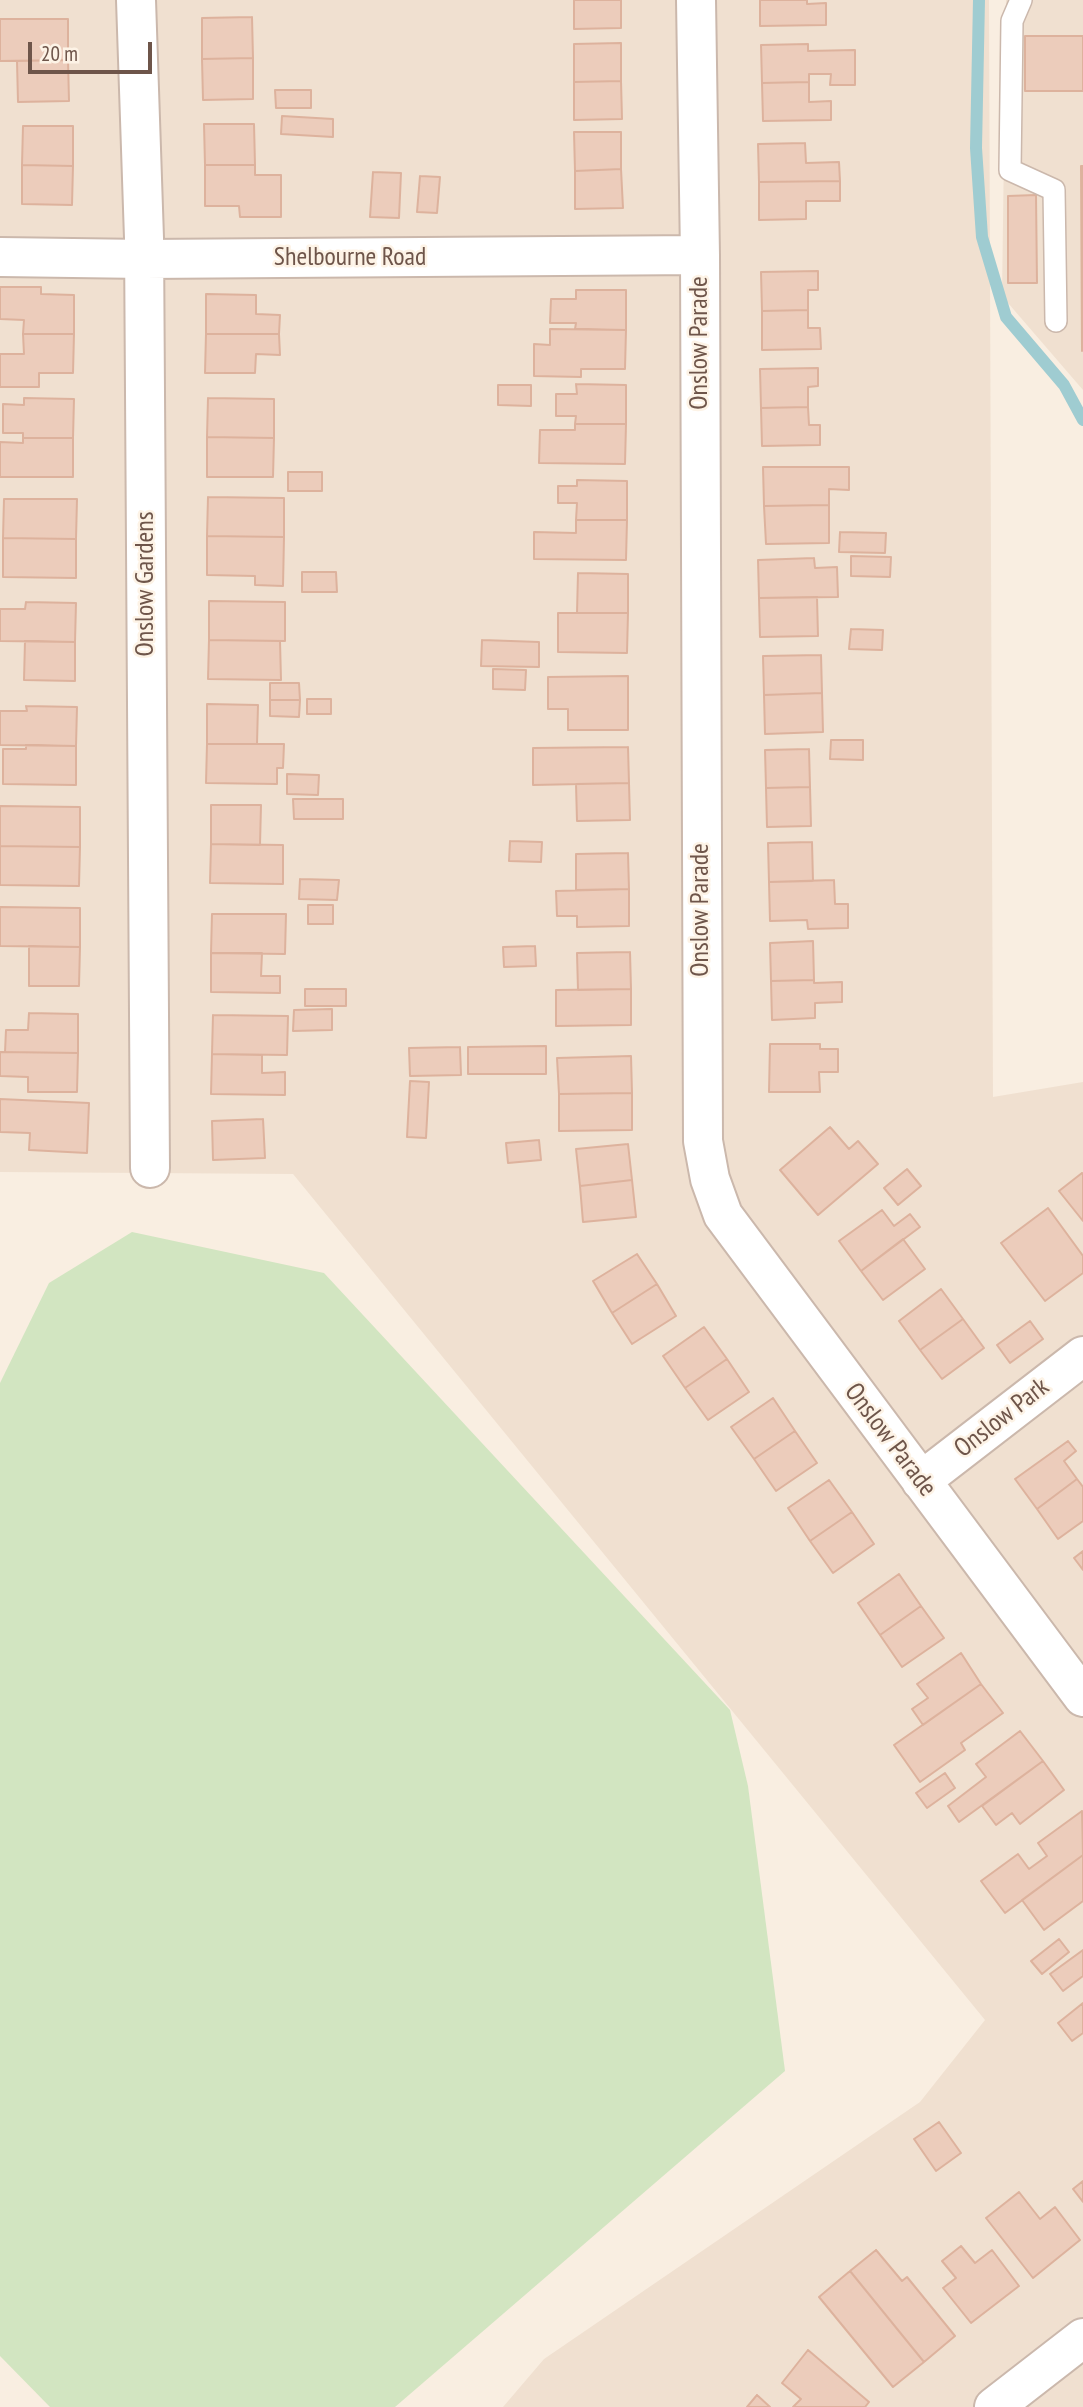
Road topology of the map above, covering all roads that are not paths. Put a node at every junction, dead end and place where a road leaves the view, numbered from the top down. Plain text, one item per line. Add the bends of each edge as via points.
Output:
1 (136, 0) edge
2 (696, 0) edge
3 (1021, 0) edge
4 (700, 255) junction
5 (0, 257) edge
6 (145, 259) junction
7 (1056, 321) dead end
8 (150, 1168) dead end
9 (1083, 1356) edge
10 (921, 1481) junction
11 (1083, 1697) edge
12 (1083, 2338) edge
13 (994, 2407) edge

1 - 6 street, Onslow Gardens
2 - 4 street, Onslow Parade
3 - 7 lane via 1012,21 1010,170 1054,190
4 - 6 street, Shelbourne Road
4 - 10 street, Onslow Parade via 703,1141 723,1215
5 - 6 street, Shelbourne Road
6 - 8 street, Onslow Gardens
9 - 10 street, Onslow Park
10 - 11 street, Onslow Parade
12 - 13 street

